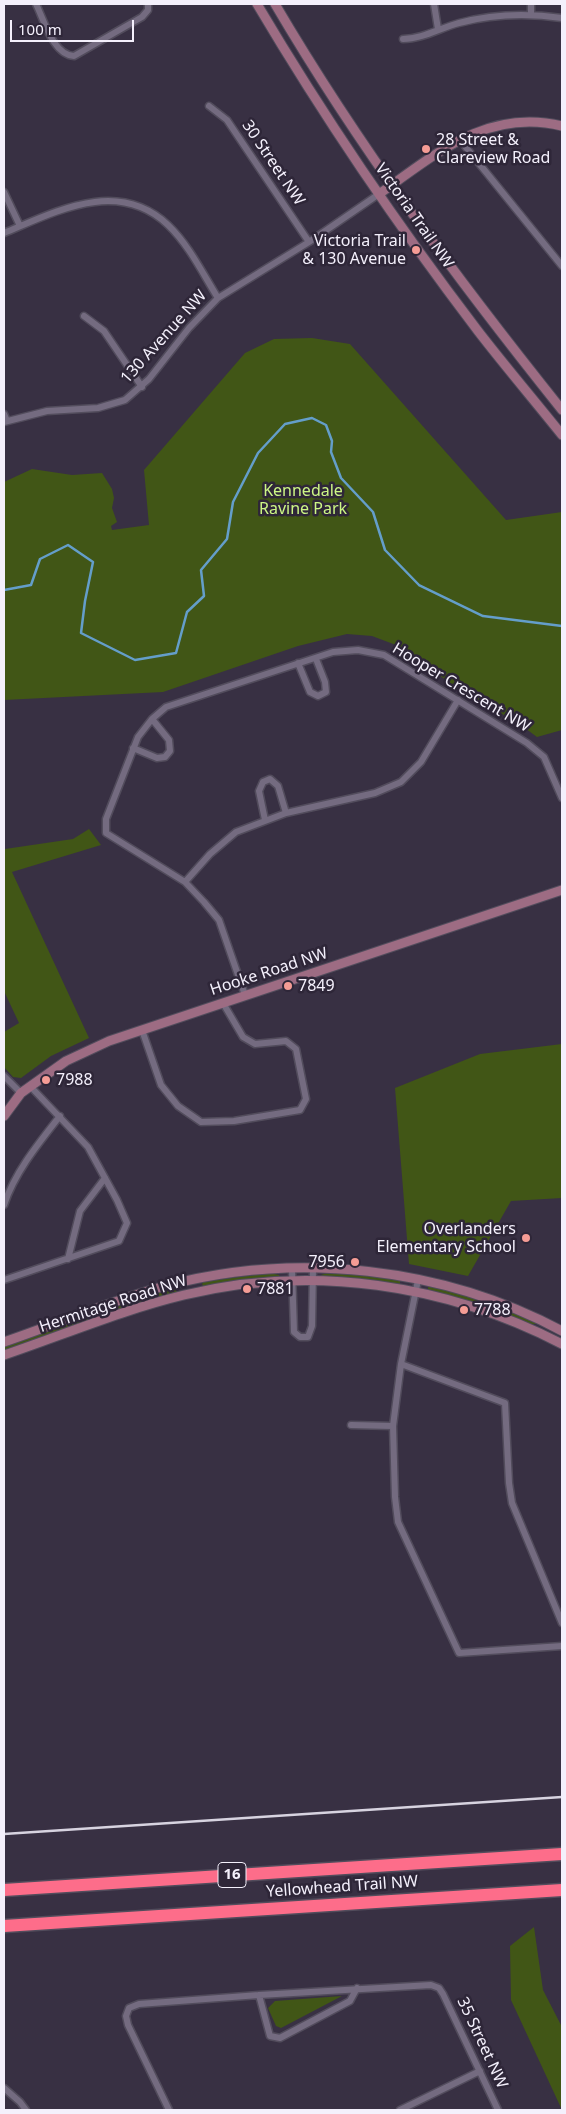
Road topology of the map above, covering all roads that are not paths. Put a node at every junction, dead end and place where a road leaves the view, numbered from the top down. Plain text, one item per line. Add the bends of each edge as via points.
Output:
1 (36, 4) edge
2 (257, 4) edge
3 (275, 4) edge
4 (434, 4) edge
5 (531, 4) edge
6 (148, 7) edge
7 (531, 15) junction
8 (562, 18) edge
9 (438, 29) junction
10 (403, 39) dead end
11 (209, 106) dead end
12 (562, 126) edge
13 (460, 140) junction
14 (391, 186) junction
15 (4, 192) edge
16 (379, 194) junction
17 (20, 226) junction
18 (4, 233) edge
19 (309, 242) junction
20 (562, 266) edge
21 (218, 298) junction
22 (84, 316) dead end
23 (142, 387) junction
24 (562, 410) edge
25 (4, 414) edge
26 (6, 422) edge
27 (562, 434) edge
28 (316, 659) junction
29 (298, 663) junction
30 (458, 700) junction
31 (152, 719) junction
32 (133, 748) junction
33 (562, 798) edge
34 (286, 813) junction
35 (265, 820) junction
36 (185, 882) junction
37 (562, 890) edge
38 (245, 995) junction
39 (223, 1003) junction
40 (142, 1030) junction
41 (4, 1076) edge
42 (30, 1086) junction
43 (21, 1093) junction
44 (4, 1116) edge
45 (60, 1116) junction
46 (105, 1178) junction
47 (6, 1191) edge
48 (4, 1206) edge
49 (68, 1258) junction
50 (292, 1269) junction
51 (313, 1270) junction
52 (4, 1280) edge
53 (292, 1280) junction
54 (418, 1280) junction
55 (312, 1281) junction
56 (415, 1291) junction
57 (562, 1330) edge
58 (4, 1342) edge
59 (562, 1344) edge
60 (4, 1355) edge
61 (401, 1364) junction
62 (351, 1425) dead end
63 (393, 1426) junction
64 (562, 1623) edge
65 (562, 1646) edge
66 (562, 1854) edge
67 (4, 1890) edge
68 (562, 1890) edge
69 (4, 1926) edge
70 (357, 1988) junction
71 (259, 1994) junction
72 (480, 2071) junction
73 (4, 2088) edge
74 (26, 2110) edge
75 (169, 2110) edge
76 (400, 2110) edge
77 (498, 2110) edge

1 - 6 street via 57,47 64,54 74,56 135,21
2 - 16 street, Victoria Trail NW via 320,107
3 - 14 street, Victoria Trail NW
4 - 9 street
5 - 7 street
7 - 8 street
7 - 9 street via 483,18
9 - 10 street via 418,38
11 - 19 street, 30 Street NW via 227,120
12 - 13 street via 511,122
13 - 14 street
13 - 20 street
14 - 16 street
14 - 24 street, Victoria Trail NW
15 - 17 street
16 - 19 street, 130 Avenue NW
16 - 27 street, Victoria Trail NW via 479,332
17 - 18 street
17 - 21 street via 80,203 101,200 129,204 152,213 168,226
19 - 21 street, 130 Avenue NW
21 - 23 street, 130 Avenue NW via 189,328
22 - 23 street via 104,331
23 - 26 street, 130 Avenue NW via 125,400 107,406 47,410
25 - 26 street
28 - 29 street, Hooper Crescent NW
28 - 29 street via 326,692 318,696 310,692
28 - 30 street, Hooper Crescent NW via 333,652 358,650 384,655
29 - 31 street, Hooper Crescent NW via 166,707
30 - 33 street, Hooper Crescent NW via 544,757
30 - 34 street via 421,762 401,782 375,793
31 - 32 street, Hooper Crescent NW
31 - 32 street via 169,740 170,751 165,757 157,758
32 - 36 street, Hooper Crescent NW via 106,818 106,833
34 - 35 street
34 - 35 street via 278,786 270,779 263,782 259,791
35 - 36 street via 236,832
36 - 38 street, Hooper Crescent NW via 219,920
37 - 38 street, Hooke Road NW
38 - 39 street, Hooke Road NW
39 - 40 street, Hooke Road NW
39 - 40 street via 243,1037 255,1044 286,1041 296,1049 306,1099 300,1110 234,1121 201,1122 178,1106 161,1085
40 - 42 street, Hooke Road NW via 66,1061
41 - 43 street
42 - 43 street, Hooke Road NW
42 - 45 street
43 - 44 street, Hooke Road NW
45 - 46 street via 88,1146
45 - 47 street
46 - 49 street via 80,1211
46 - 49 street via 127,1223 119,1241
47 - 48 street
49 - 52 street
50 - 51 street, Hermitage Road NW
50 - 53 street
50 - 58 street, Hermitage Road NW via 239,1272 165,1286
51 - 54 street, Hermitage Road NW via 350,1270
51 - 55 street
53 - 55 street, Hermitage Road NW
53 - 55 street via 294,1332 300,1337 308,1337 312,1326
53 - 60 street, Hermitage Road NW via 219,1288 182,1296
54 - 56 street
54 - 57 street, Hermitage Road NW via 491,1299
55 - 56 street, Hermitage Road NW via 366,1283
56 - 59 street, Hermitage Road NW via 496,1314
56 - 61 street
61 - 63 street
61 - 64 street via 505,1402 512,1503
62 - 63 street
63 - 65 street via 398,1522 459,1653
66 - 67 highway, Yellowhead Trail NW / 16
68 - 69 highway, Yellowhead Trail NW / 16
70 - 71 street
70 - 71 street via 350,2001 280,2038 270,2036
70 - 72 street, 35 Street NW via 431,1985 439,1988
71 - 75 street via 139,2004 129,2008 126,2016 128,2026
72 - 76 street
72 - 77 street, 35 Street NW
73 - 74 street

